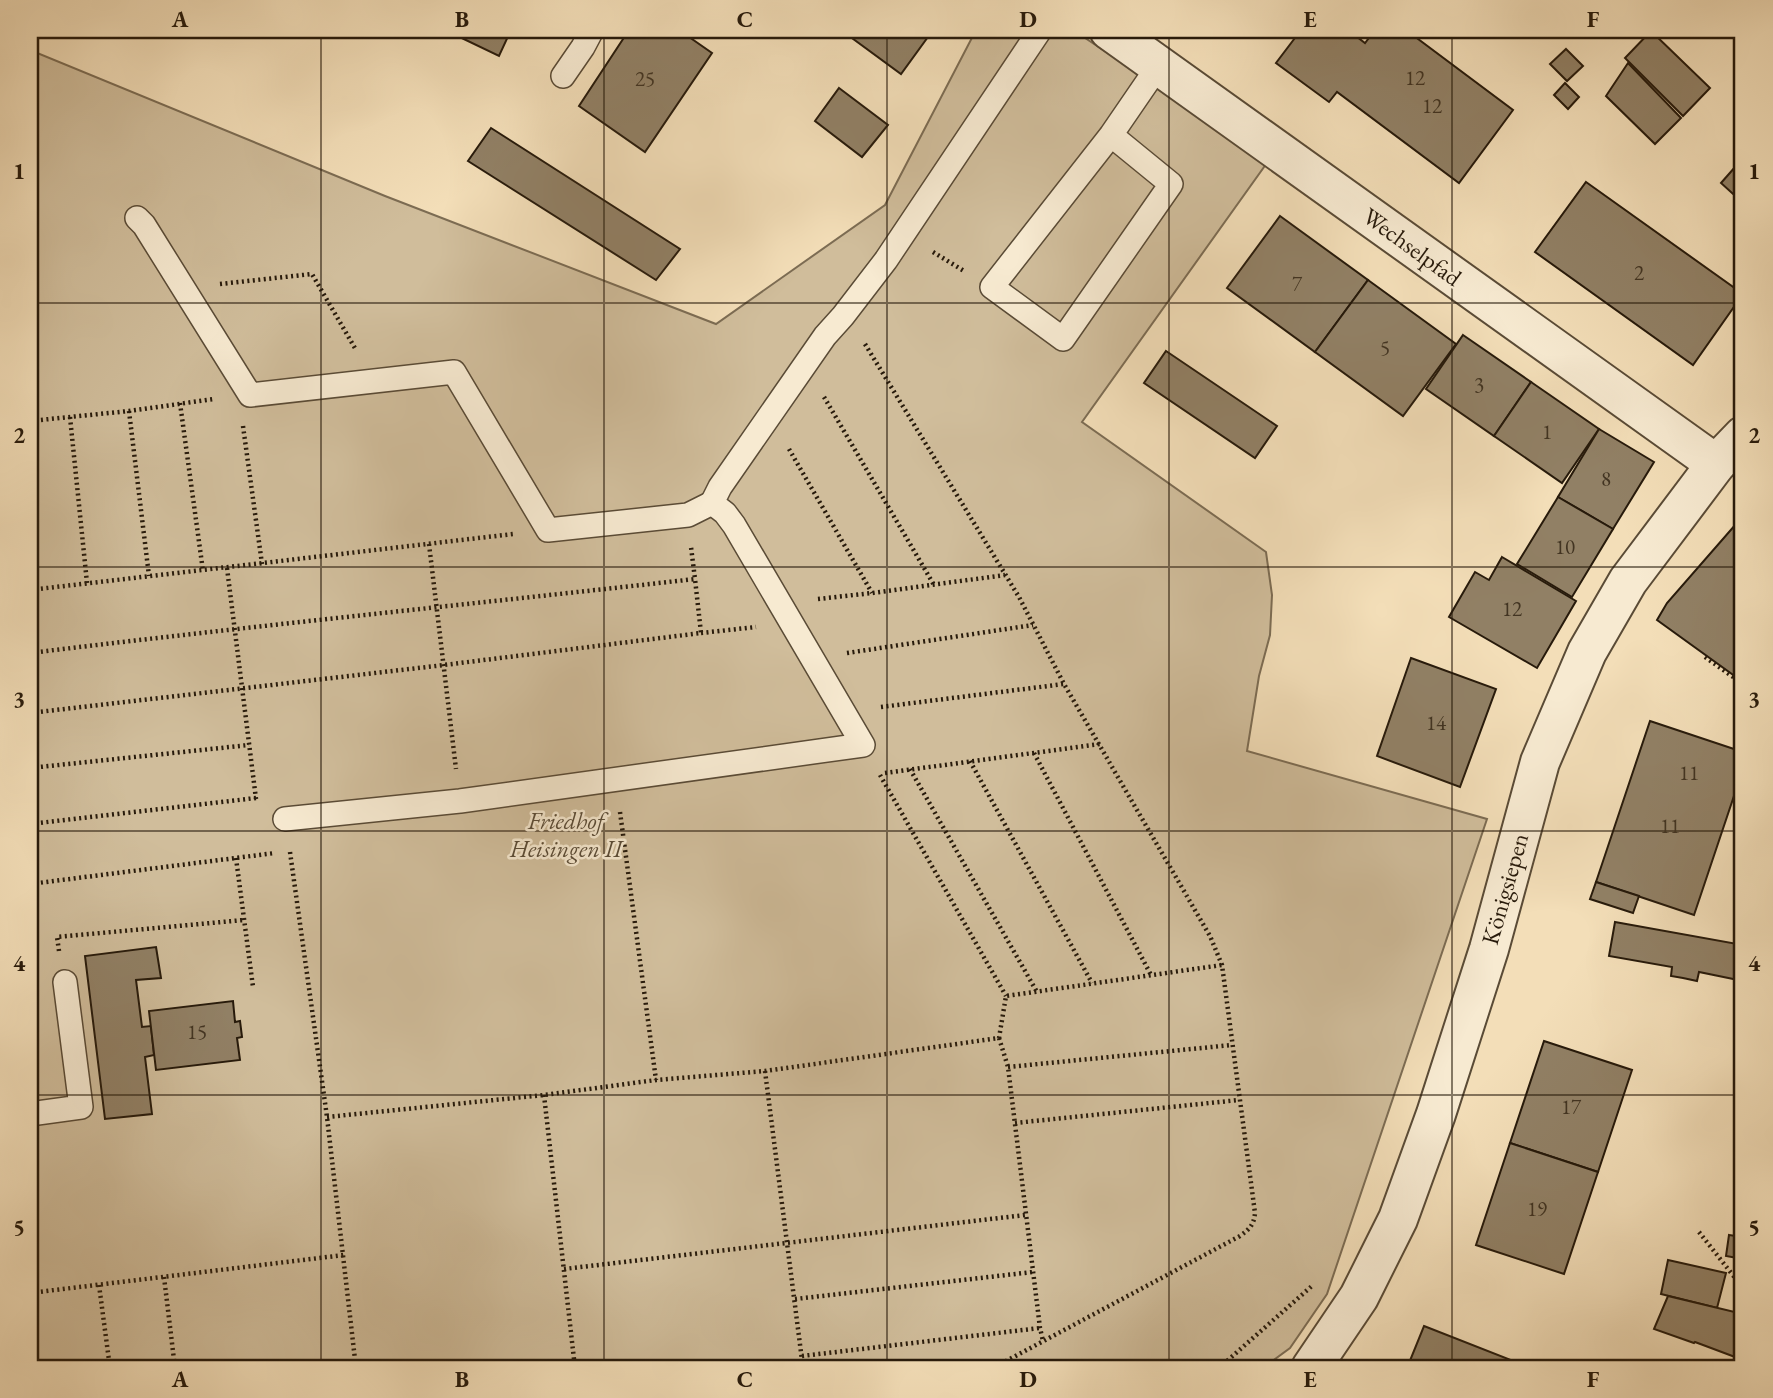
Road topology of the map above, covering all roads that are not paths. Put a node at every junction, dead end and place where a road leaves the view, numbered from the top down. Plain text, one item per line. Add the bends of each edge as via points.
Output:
1 (592, 30) edge
2 (1040, 30) edge
3 (1109, 30) edge
4 (1159, 65) junction
5 (563, 76) dead end
6 (1111, 135) junction
7 (137, 218) dead end
8 (1743, 436) edge
9 (1716, 464) junction
10 (712, 503) junction
11 (285, 819) road end
12 (65, 982) road end
13 (30, 1114) edge
14 (1311, 1368) edge

1 - 5 lane
2 - 10 lane via 886,260 825,336
3 - 4 street, Wechselpfad
4 - 6 lane
4 - 9 street, Wechselpfad
6 - 6 lane via 1171,184 1063,339 992,288
7 - 10 lane via 184,288 245,396 454,372 548,530 688,515
8 - 9 street, Königsiepen
9 - 14 street, Königsiepen via 1628,581 1587,652 1540,762 1489,949 1398,1219 1359,1297
10 - 11 lane via 734,525 863,746 460,801
12 - 13 lane via 81,1107

